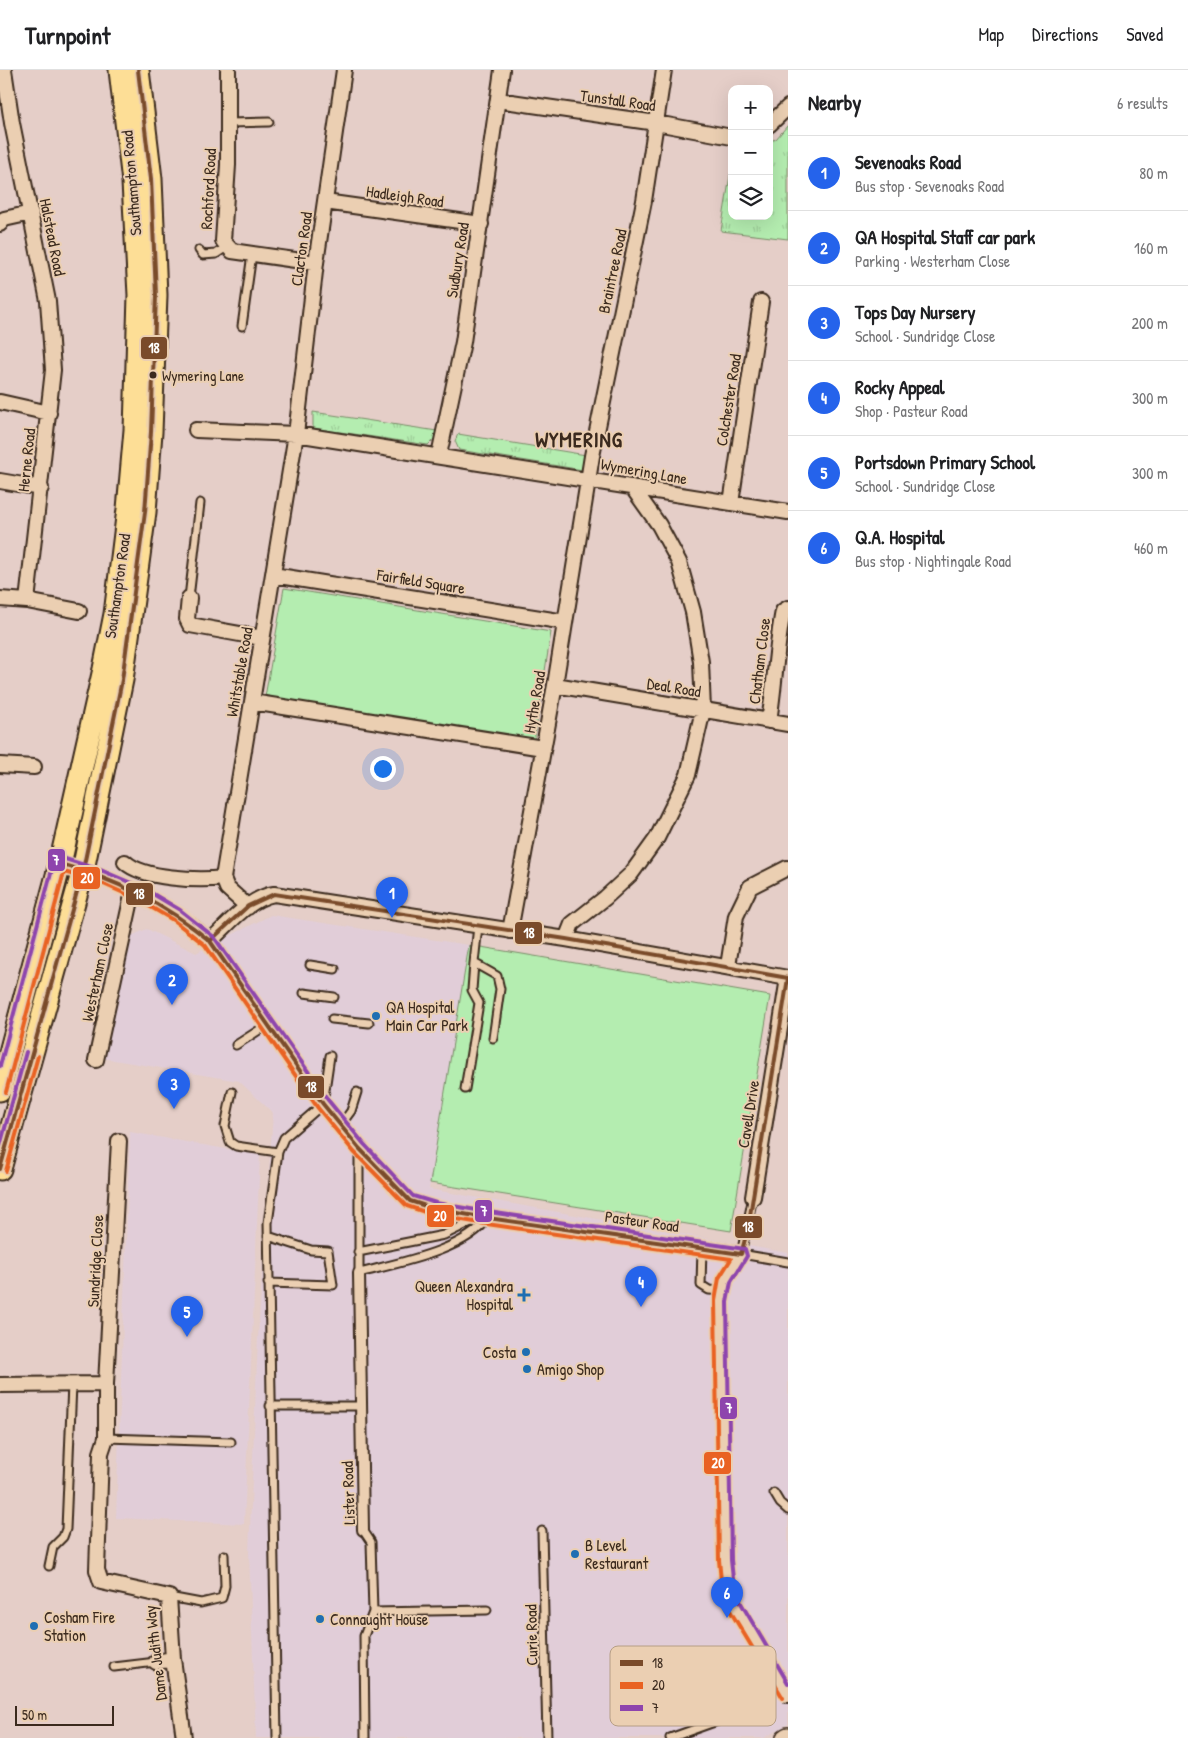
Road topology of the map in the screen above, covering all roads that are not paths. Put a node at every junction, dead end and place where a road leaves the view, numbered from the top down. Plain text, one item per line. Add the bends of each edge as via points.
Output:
1 (4, 70) edge
2 (120, 70) edge
3 (138, 70) edge
4 (228, 70) edge
5 (344, 70) edge
6 (502, 70) edge
7 (664, 70) edge
8 (498, 100) junction
9 (788, 107) edge
10 (773, 121) edge
11 (269, 122) dead end
12 (228, 123) junction
13 (656, 123) junction
14 (728, 136) edge
15 (325, 202) junction
16 (31, 213) junction
17 (0, 224) edge
18 (481, 224) junction
19 (228, 246) junction
20 (199, 250) dead end
21 (252, 254) junction
22 (316, 263) junction
23 (761, 302) dead end
24 (242, 326) dead end
25 (0, 402) edge
26 (49, 412) junction
27 (196, 430) dead end
28 (296, 434) junction
29 (439, 455) junction
30 (588, 479) junction
31 (0, 481) edge
32 (632, 487) junction
33 (41, 488) junction
34 (200, 503) dead end
35 (731, 503) junction
36 (788, 512) edge
37 (273, 575) junction
38 (189, 598) joint
39 (0, 599) edge
40 (26, 601) junction
41 (788, 608) edge
42 (79, 611) dead end
43 (565, 622) junction
44 (262, 638) junction
45 (555, 686) junction
46 (252, 702) junction
47 (703, 710) junction
48 (769, 721) junction
49 (788, 724) edge
50 (543, 748) junction
51 (0, 764) edge
52 (34, 767) dead end
53 (125, 862) dead end
54 (60, 864) junction
55 (788, 864) edge
56 (83, 870) junction
57 (222, 878) junction
58 (133, 891) junction
59 (248, 907) junction
60 (478, 926) junction
61 (510, 931) junction
62 (566, 939) junction
63 (210, 941) junction
64 (474, 963) junction
65 (310, 965) dead end
66 (728, 966) junction
67 (335, 969) dead end
68 (788, 978) edge
69 (304, 993) dead end
70 (334, 998) dead end
71 (332, 1019) dead end
72 (369, 1023) dead end
73 (267, 1025) junction
74 (493, 1038) dead end
75 (236, 1045) dead end
76 (330, 1056) dead end
77 (96, 1060) dead end
78 (464, 1089) dead end
79 (0, 1090) edge
80 (232, 1092) dead end
81 (357, 1092) dead end
82 (323, 1104) junction
83 (340, 1126) junction
84 (119, 1141) dead end
85 (359, 1148) junction
86 (278, 1152) junction
87 (0, 1169) edge
88 (753, 1197) joint
89 (485, 1217) junction
90 (268, 1236) junction
91 (702, 1248) junction
92 (358, 1252) junction
93 (741, 1254) junction
94 (788, 1262) edge
95 (358, 1272) junction
96 (268, 1283) junction
97 (723, 1291) junction
98 (72, 1384) junction
99 (106, 1384) junction
100 (0, 1385) edge
101 (270, 1406) junction
102 (361, 1406) junction
103 (106, 1438) junction
104 (231, 1442) dead end
105 (774, 1493) dead end
106 (788, 1510) edge
107 (364, 1530) joint
108 (542, 1531) dead end
109 (224, 1555) dead end
110 (49, 1566) dead end
111 (169, 1597) junction
112 (487, 1610) dead end
113 (373, 1612) junction
114 (759, 1646) edge
115 (173, 1659) junction
116 (156, 1662) joint
117 (114, 1667) dead end
118 (776, 1675) edge
119 (788, 1695) edge
120 (703, 1726) edge
121 (184, 1738) edge
122 (277, 1738) edge
123 (365, 1738) edge
124 (548, 1738) edge
125 (670, 1738) edge

1 - 16 street, Halstead Road
2 - 54 main road, Southampton Road via 133,182 139,295 135,430 115,614
3 - 56 main road, Southampton Road via 152,180 156,295 149,466 122,680
4 - 12 street, Rochford Road
5 - 15 street, Clacton Road
6 - 8 street, Sudbury Road
7 - 13 street, Braintree Road
8 - 13 street, Tunstall Road
8 - 18 street, Sudbury Road
9 - 10 street
11 - 12 lane
12 - 19 street, Rochford Road via 223,241
13 - 14 street, Tunstall Road
13 - 30 street, Braintree Road via 644,201
15 - 18 street, Hadleigh Road
15 - 22 street, Clacton Road
16 - 17 street via 4,219
16 - 26 street, Halstead Road via 48,301 53,370
18 - 29 street, Sudbury Road via 463,342
19 - 20 lane via 210,256
19 - 21 street, Rochford Road via 232,251
21 - 22 street, Rochford Road
21 - 24 lane
22 - 28 street, Clacton Road
23 - 35 street, Colchester Road
25 - 26 street
26 - 33 street, Herne Road
27 - 28 street, Wymering Lane
28 - 29 street, Wymering Lane
28 - 37 street, Whitstable Road
29 - 30 street, Wymering Lane
30 - 32 street, Wymering Lane
30 - 43 street, Hythe Road
31 - 33 street
32 - 35 street, Wymering Lane
32 - 47 street via 659,525 679,562 700,653
33 - 40 street, Herne Road
34 - 38 lane
35 - 36 street, Wymering Lane
37 - 43 street, Fairfield Square
37 - 44 street, Whitstable Road
38 - 44 street via 187,619 190,625
39 - 40 street
40 - 42 street
41 - 48 street, Chatham Close via 783,611 776,647 777,671
43 - 45 street, Hythe Road
44 - 46 street, Whitstable Road
45 - 47 street, Deal Road
45 - 50 street, Hythe Road
46 - 50 street
46 - 57 street, Whitstable Road
47 - 48 street, Deal Road
47 - 62 street via 688,774 656,838 631,874 572,924
48 - 49 street, Deal Road
50 - 61 street, Hythe Road
51 - 52 street
53 - 57 street via 142,872 204,880
54 - 56 street, Pasteur Road
54 - 79 main road, Southampton Road
55 - 66 street via 750,886 736,916
56 - 58 street, Pasteur Road
56 - 87 main road, Southampton Road
57 - 59 street via 226,888
58 - 63 street, Pasteur Road via 189,922
58 - 77 street, Westerham Close
59 - 60 street via 265,895 274,894
59 - 63 street
60 - 61 street
60 - 64 lane
61 - 62 street
62 - 66 street
63 - 73 street, Pasteur Road
64 - 74 lane via 497,976 500,989
64 - 78 lane via 472,990 479,1003
65 - 67 lane
66 - 68 street
68 - 88 street, Cavell Drive
69 - 70 lane
71 - 72 lane
73 - 75 lane
73 - 82 street, Pasteur Road
76 - 82 lane
80 - 86 lane via 225,1126 230,1142 236,1146
81 - 83 lane via 351,1111
82 - 83 street, Pasteur Road
82 - 86 lane via 284,1138
83 - 85 street, Pasteur Road
84 - 99 street, Sundridge Close
85 - 89 street, Pasteur Road via 410,1201 435,1209
85 - 92 lane
86 - 90 lane
88 - 93 lane, Cavell Drive
89 - 91 street, Pasteur Road
89 - 92 lane via 444,1234
89 - 95 lane via 483,1225 467,1238
90 - 96 lane
90 - 96 lane via 311,1250 328,1251 333,1285
91 - 93 street, Pasteur Road
91 - 97 lane via 701,1285 708,1290
92 - 95 lane
93 - 94 lane
93 - 97 street via 724,1280
95 - 102 street, Lister Road
96 - 101 lane
97 - 114 street via 728,1590
98 - 99 street
98 - 100 street
98 - 110 lane via 66,1529 53,1547
99 - 103 street, Sundridge Close
101 - 102 lane
101 - 122 lane
102 - 107 street, Lister Road
103 - 104 lane
103 - 111 street, Dame Judith Way via 101,1453 97,1570 101,1582
105 - 106 lane
107 - 113 lane, Lister Road via 371,1542
108 - 124 lane, Curie Road
109 - 111 lane via 222,1598 201,1603
111 - 115 street, Dame Judith Way
112 - 113 lane
113 - 123 lane, Lister Road via 364,1636
115 - 116 street
115 - 121 street, Dame Judith Way
116 - 117 lane
118 - 119 street
120 - 125 lane

